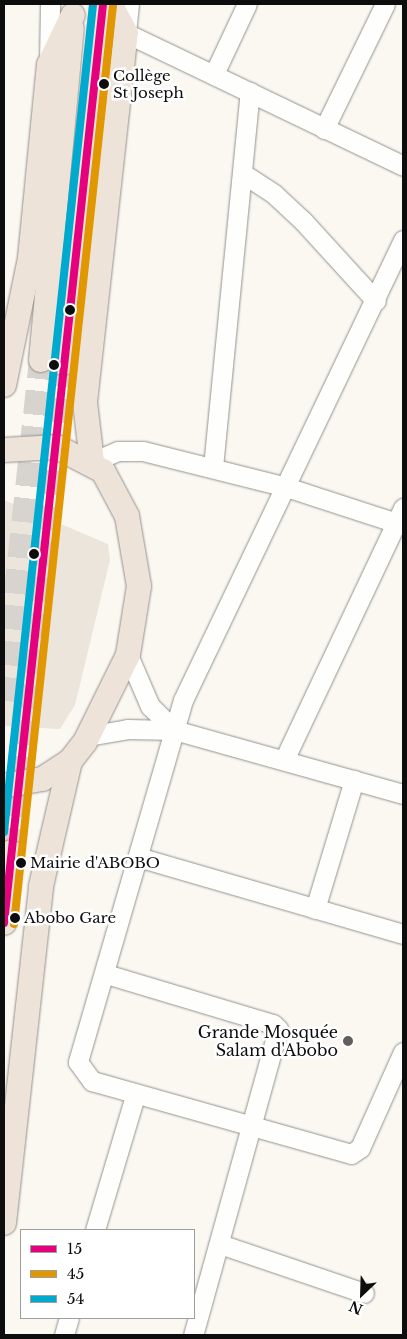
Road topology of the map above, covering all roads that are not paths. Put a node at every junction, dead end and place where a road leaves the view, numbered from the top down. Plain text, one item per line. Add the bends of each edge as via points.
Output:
1 (50, 4) edge
2 (103, 4) edge
3 (110, 4) edge
4 (129, 4) edge
5 (247, 4) edge
6 (385, 4) edge
7 (74, 9) edge
8 (126, 33) junction
9 (49, 65) junction
10 (214, 74) junction
11 (250, 92) junction
12 (324, 129) junction
13 (403, 166) edge
14 (242, 173) junction
15 (403, 240) edge
16 (376, 301) junction
17 (4, 385) edge
18 (4, 450) edge
19 (92, 462) junction
20 (213, 467) junction
21 (286, 487) junction
22 (401, 518) edge
23 (128, 655) junction
24 (174, 730) junction
25 (88, 736) junction
26 (284, 760) junction
27 (70, 761) junction
28 (354, 780) junction
29 (4, 786) edge
30 (402, 791) edge
31 (11, 852) tunnel mouth
32 (138, 857) junction
33 (315, 909) junction
34 (4, 923) edge
35 (403, 934) edge
36 (106, 974) junction
37 (403, 1052) edge
38 (136, 1096) junction
39 (254, 1125) junction
40 (4, 1223) edge
41 (95, 1229) edge
42 (220, 1244) junction
43 (364, 1294) dead end
44 (69, 1319) edge
45 (64, 1335) edge
46 (193, 1335) edge

1 - 9 street
2 - 7 main road via 52,362
3 - 8 main road
4 - 8 street
5 - 10 street
6 - 12 street
7 - 9 main road
8 - 10 street
8 - 19 main road via 85,402
9 - 17 main road via 30,258
10 - 11 street
11 - 12 street
11 - 14 street
12 - 13 street
14 - 16 street via 274,194 303,221
14 - 20 street
15 - 16 street
16 - 21 street
18 - 19 main road via 57,448
19 - 20 street via 130,450
19 - 23 main road via 115,489 135,547 139,586
20 - 21 street
21 - 22 street
21 - 24 street via 225,607
22 - 26 street
23 - 24 street via 150,706
23 - 25 main road
24 - 25 street via 127,729
24 - 26 street
24 - 32 street
25 - 27 main road
26 - 28 street
27 - 29 main road via 42,779
27 - 40 main road via 41,886
28 - 30 street
28 - 33 street
31 - 34 main road
32 - 33 street
32 - 36 street
33 - 35 street
36 - 38 street via 78,1062 92,1081
36 - 39 street via 273,1024 280,1035
37 - 39 street via 356,1152
38 - 39 street
38 - 41 street
39 - 42 street
42 - 43 street
42 - 46 street
44 - 45 street

